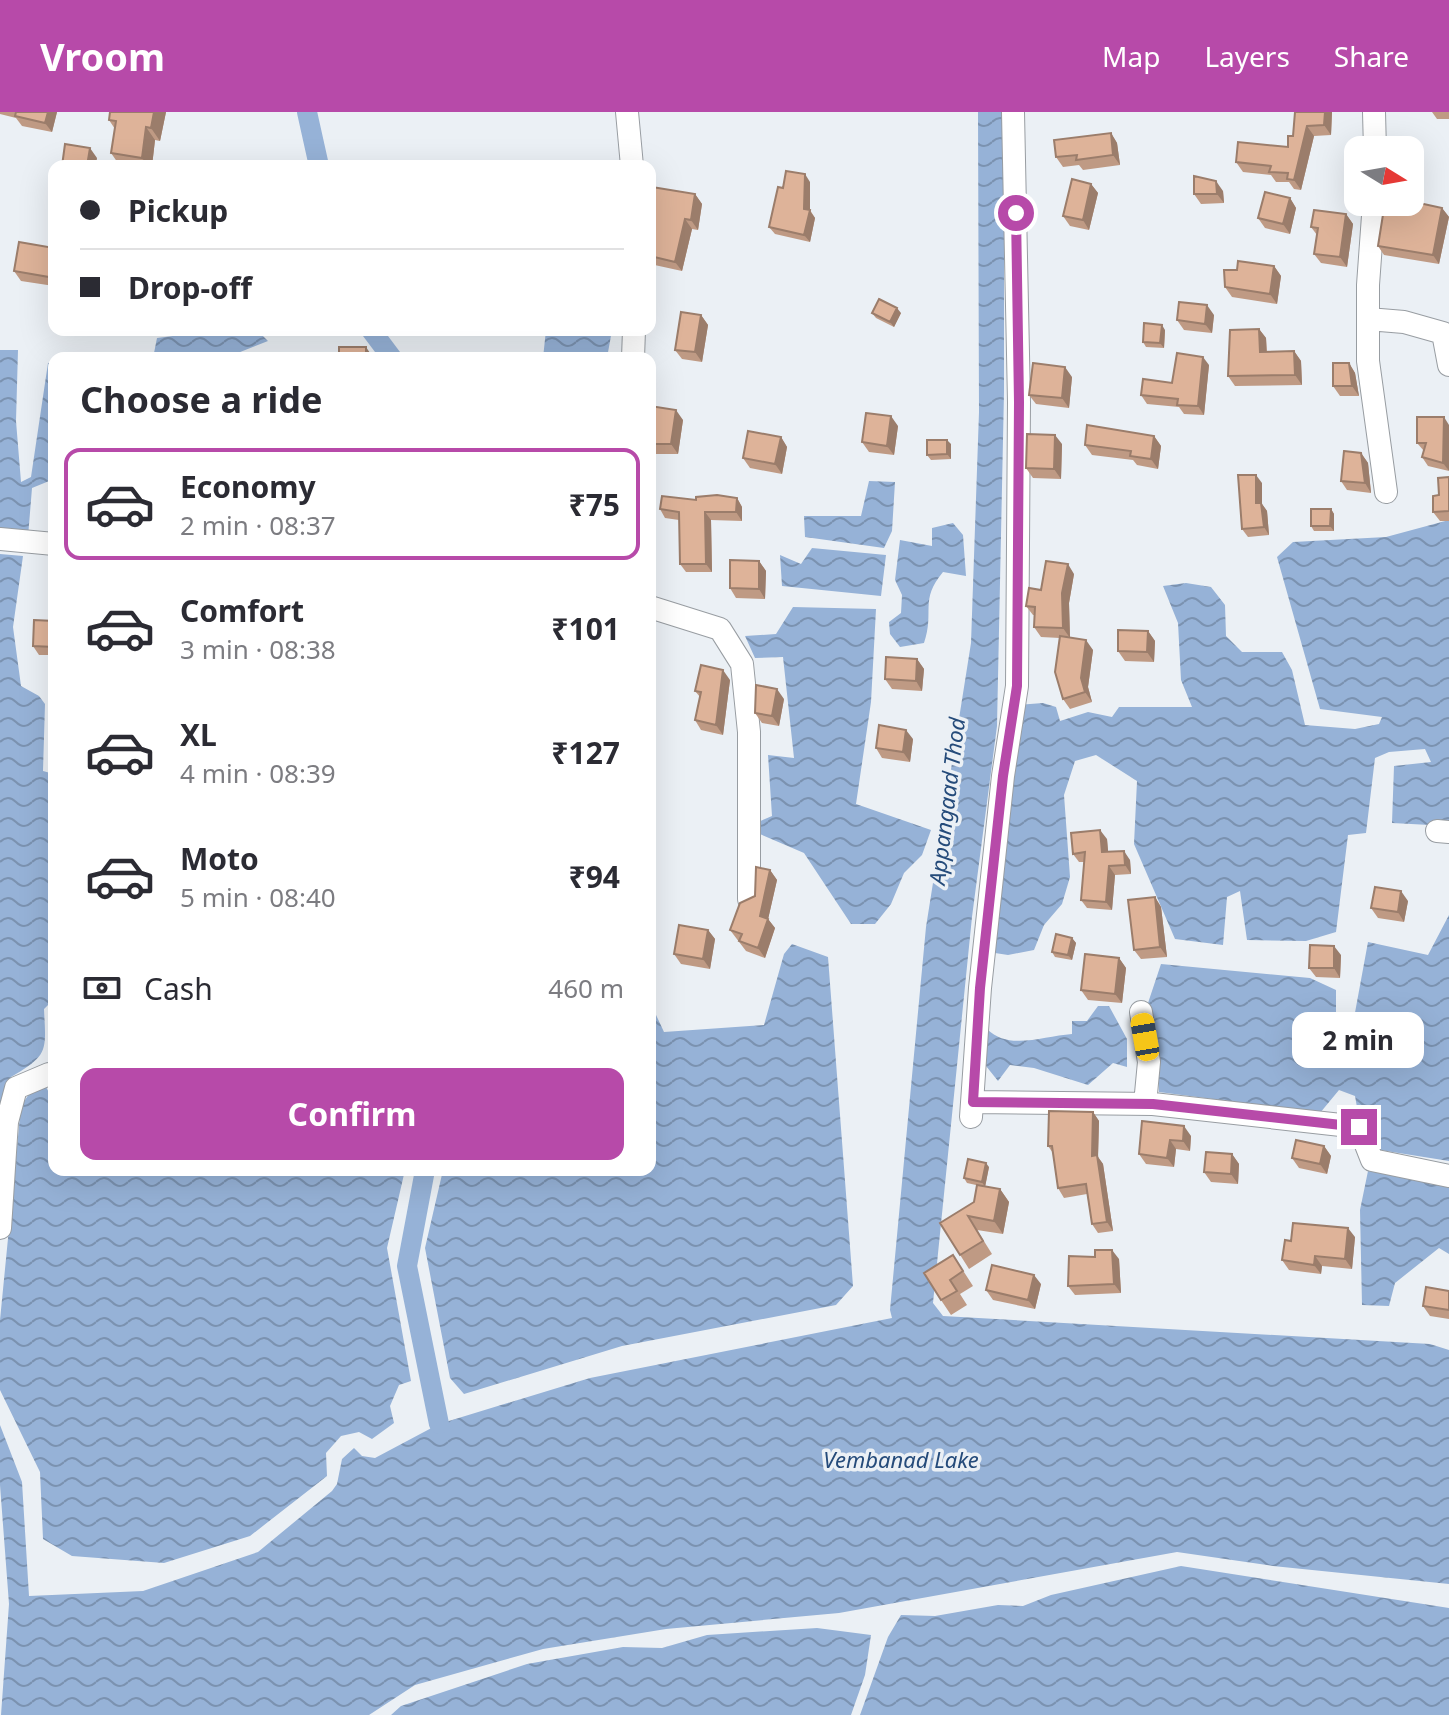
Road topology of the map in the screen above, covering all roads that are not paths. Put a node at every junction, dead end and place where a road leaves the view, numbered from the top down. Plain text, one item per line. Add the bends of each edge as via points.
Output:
1 (627, 112) edge
2 (1013, 112) edge
3 (1374, 112) edge
4 (1375, 136) edge
5 (631, 160) edge
6 (1373, 216) edge
7 (1368, 319) junction
8 (1449, 365) edge
9 (1386, 492) dead end
10 (0, 539) edge
11 (48, 543) edge
12 (656, 609) edge
13 (749, 899) edge
14 (1141, 1012) dead end
15 (48, 1074) edge
16 (1145, 1104) junction
17 (1449, 1176) edge
18 (0, 1228) edge

1 - 5 street
2 - 16 street via 1017,686 980,988 972,1109
3 - 4 street
6 - 7 street
7 - 8 street via 1443,333
7 - 9 street via 1368,361
10 - 11 street
12 - 13 street via 720,629 742,664 749,732
14 - 16 street via 1149,1062
15 - 18 street via 16,1088 7,1122
16 - 17 street via 1359,1127 1372,1160

